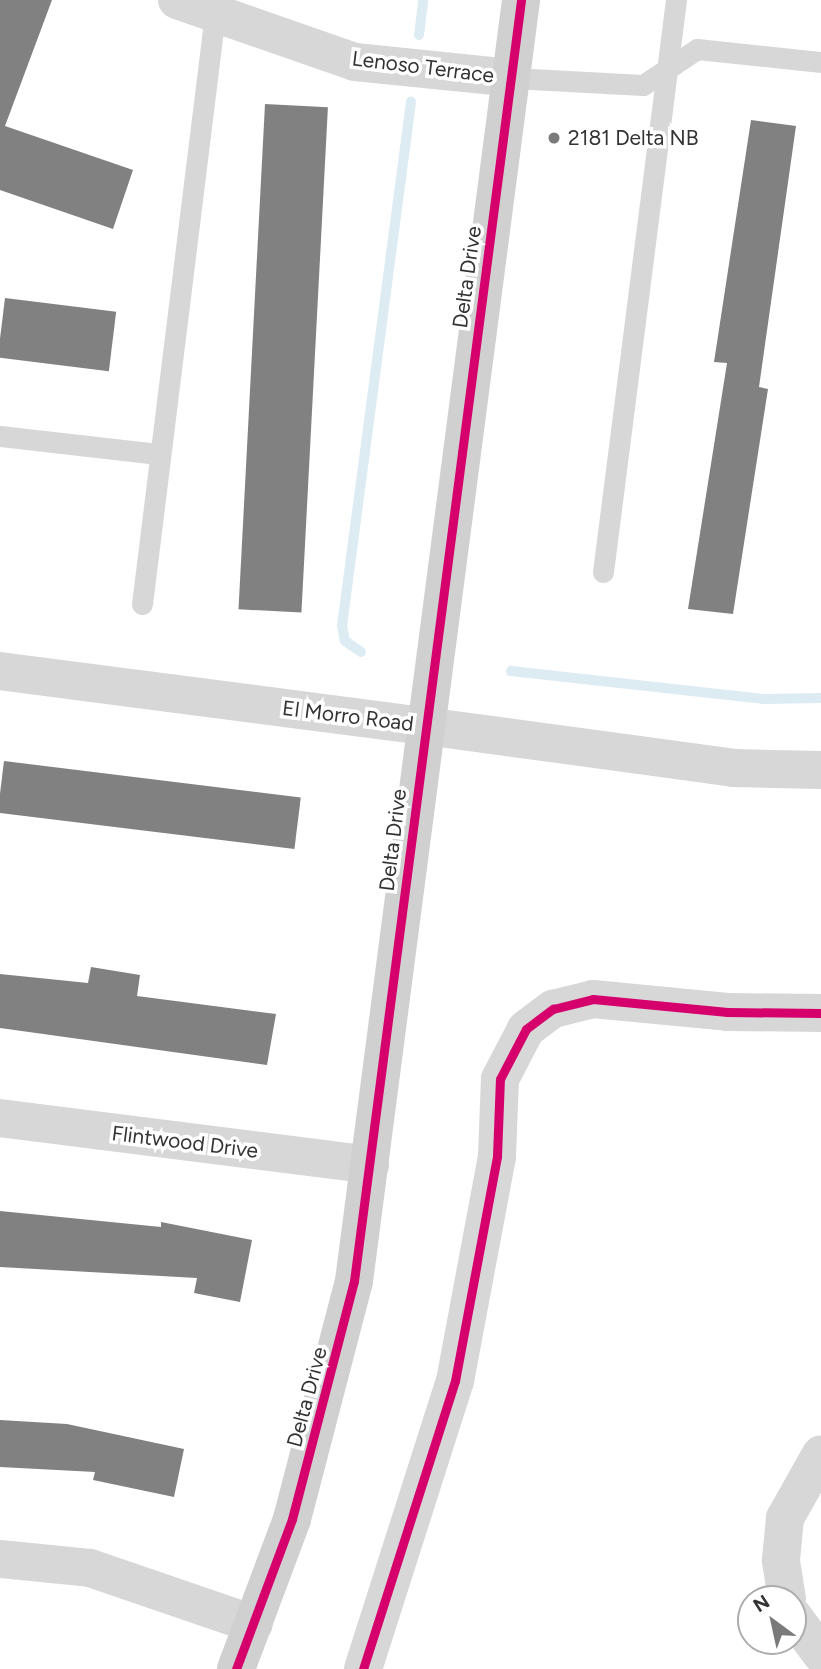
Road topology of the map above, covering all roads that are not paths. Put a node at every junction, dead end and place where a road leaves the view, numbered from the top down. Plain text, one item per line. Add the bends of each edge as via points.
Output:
1 (177, 0) edge
2 (521, 0) edge
3 (676, 0) edge
4 (215, 14) junction
5 (821, 62) edge
6 (667, 69) junction
7 (512, 78) junction
8 (0, 436) edge
9 (158, 454) junction
10 (603, 572) dead end
11 (142, 604) dead end
12 (0, 671) edge
13 (425, 726) junction
14 (821, 770) edge
15 (821, 1013) edge
16 (0, 1118) edge
17 (370, 1165) junction
18 (821, 1454) edge
19 (0, 1559) edge
20 (785, 1585) edge
21 (254, 1625) junction
22 (807, 1635) edge
23 (821, 1654) edge
24 (236, 1669) edge
25 (363, 1669) edge

1 - 4 street, Lenoso Terrace
2 - 7 main road, Delta Drive
3 - 6 lane
4 - 7 street, Lenoso Terrace via 355,62
4 - 9 lane
5 - 6 lane via 697,49
6 - 7 lane via 642,85
6 - 10 lane
7 - 13 main road, Delta Drive
8 - 9 lane
9 - 11 lane
12 - 13 street, El Morro Road
13 - 14 street, El Morro Road via 734,768
13 - 17 main road, Delta Drive
15 - 25 street via 727,1012 593,999 553,1009 526,1029 500,1079 497,1156 455,1381
16 - 17 street, Flintwood Drive
17 - 21 main road, Delta Drive via 354,1281 326,1401
18 - 20 street via 785,1518 781,1560
19 - 21 street via 90,1568
21 - 24 main road, Delta Drive
22 - 23 street

